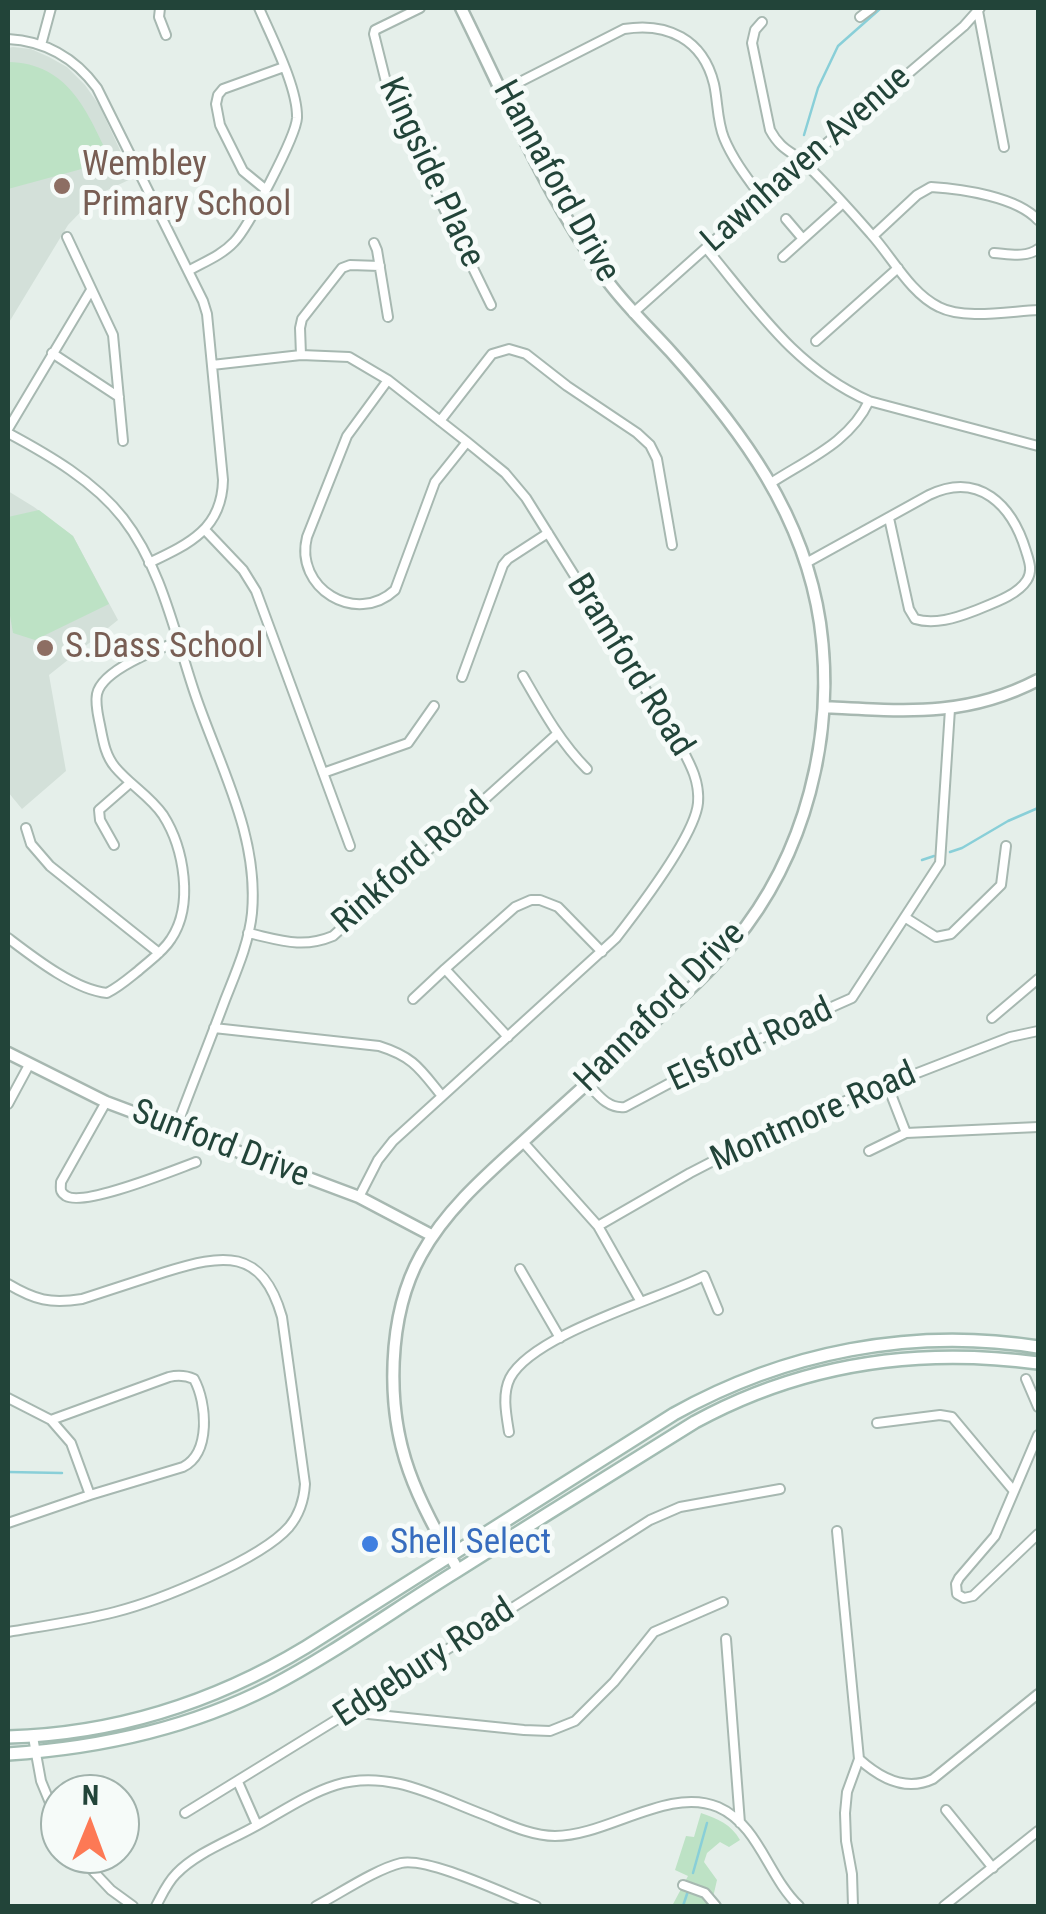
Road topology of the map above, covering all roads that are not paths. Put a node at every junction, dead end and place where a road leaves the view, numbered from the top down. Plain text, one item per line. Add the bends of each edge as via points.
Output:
1 (51, 8) edge
2 (160, 8) edge
3 (259, 8) edge
4 (420, 8) edge
5 (461, 8) edge
6 (872, 8) edge
7 (979, 9) edge
8 (860, 16) dead end
9 (762, 22) dead end
10 (166, 35) dead end
11 (8, 40) edge
12 (41, 45) junction
13 (284, 66) junction
14 (502, 91) junction
15 (1004, 147) dead end
16 (804, 162) junction
17 (265, 188) junction
18 (762, 198) junction
19 (843, 203) junction
20 (786, 219) dead end
21 (1038, 220) edge
22 (873, 236) junction
23 (68, 237) dead end
24 (803, 239) junction
25 (376, 246) dead end
26 (706, 248) junction
27 (1038, 249) edge
28 (994, 253) dead end
29 (783, 257) dead end
30 (380, 266) junction
31 (898, 268) junction
32 (188, 271) junction
33 (91, 290) junction
34 (491, 304) dead end
35 (1038, 310) edge
36 (633, 312) junction
37 (386, 313) dead end
38 (816, 340) dead end
39 (52, 352) junction
40 (302, 355) junction
41 (212, 365) junction
42 (388, 380) junction
43 (119, 397) junction
44 (869, 401) junction
45 (440, 421) junction
46 (8, 431) edge
47 (122, 441) dead end
48 (467, 442) junction
49 (1038, 446) edge
50 (772, 483) junction
51 (889, 518) junction
52 (205, 530) junction
53 (548, 533) junction
54 (672, 545) dead end
55 (150, 563) junction
56 (806, 563) junction
57 (178, 642) junction
58 (523, 676) dead end
59 (462, 677) dead end
60 (1038, 680) edge
61 (434, 706) dead end
62 (824, 707) junction
63 (950, 709) junction
64 (557, 734) junction
65 (588, 768) dead end
66 (323, 773) junction
67 (130, 783) junction
68 (26, 828) dead end
69 (114, 845) dead end
70 (350, 846) dead end
71 (1006, 846) dead end
72 (906, 918) junction
73 (248, 933) junction
74 (8, 938) edge
75 (602, 952) junction
76 (159, 953) junction
77 (445, 968) junction
78 (1038, 979) edge
79 (413, 999) dead end
80 (992, 1018) dead end
81 (214, 1028) junction
82 (1038, 1030) edge
83 (508, 1037) junction
84 (8, 1053) edge
85 (29, 1065) junction
86 (587, 1084) junction
87 (887, 1084) junction
88 (442, 1096) junction
89 (106, 1102) junction
90 (8, 1104) edge
91 (1038, 1127) edge
92 (176, 1128) junction
93 (906, 1133) junction
94 (524, 1142) junction
95 (869, 1151) dead end
96 (196, 1162) dead end
97 (358, 1197) junction
98 (598, 1226) junction
99 (433, 1236) junction
100 (520, 1269) dead end
101 (8, 1284) edge
102 (641, 1302) junction
103 (718, 1310) dead end
104 (560, 1338) junction
105 (1038, 1347) edge
106 (1038, 1363) edge
107 (1026, 1379) dead end
108 (8, 1398) edge
109 (1038, 1407) edge
110 (51, 1420) junction
111 (877, 1423) dead end
112 (509, 1432) dead end
113 (1038, 1434) edge
114 (780, 1489) dead end
115 (1013, 1490) junction
116 (90, 1495) junction
117 (8, 1523) edge
118 (837, 1531) dead end
119 (1038, 1534) edge
120 (450, 1554) junction
121 (974, 1561) junction
122 (458, 1570) junction
123 (992, 1578) junction
124 (723, 1602) dead end
125 (8, 1632) edge
126 (726, 1639) dead end
127 (1038, 1694) edge
128 (349, 1712) junction
129 (33, 1736) junction
130 (8, 1737) edge
131 (35, 1752) junction
132 (8, 1754) edge
133 (859, 1759) junction
134 (41, 1774) edge
135 (238, 1782) junction
136 (946, 1810) dead end
137 (185, 1813) dead end
138 (740, 1823) junction
139 (257, 1826) junction
140 (1038, 1832) edge
141 (993, 1868) junction
142 (96, 1874) edge
143 (683, 1885) dead end
144 (133, 1906) edge
145 (156, 1906) edge
146 (316, 1906) edge
147 (536, 1906) edge
148 (716, 1906) edge
149 (799, 1906) edge
150 (852, 1906) edge
151 (944, 1906) edge

1 - 12 street
2 - 10 street
3 - 13 street
4 - 34 street, Kingside Place via 376,30 384,78
5 - 14 street, Hannaford Drive
6 - 8 street
7 - 15 street
7 - 16 street, Lawnhaven Avenue
9 - 16 street via 752,42 770,130
11 - 12 street
12 - 32 street via 72,61 97,88
13 - 17 street via 296,125
13 - 17 street via 224,89 216,104 243,171
14 - 18 street via 624,29 662,29 701,53 724,140
14 - 36 street, Hannaford Drive via 578,236
16 - 18 street, Lawnhaven Avenue
16 - 19 street
17 - 32 street via 236,240
18 - 26 street, Lawnhaven Avenue
19 - 22 street
19 - 24 street
20 - 24 street
21 - 22 street via 1024,206 931,187
22 - 31 street
23 - 33 street
24 - 29 street
25 - 30 street
26 - 36 street, Lawnhaven Avenue
26 - 44 street via 798,355
27 - 28 street
30 - 37 street
30 - 40 street via 342,268 302,320
31 - 35 street via 928,300 948,310
31 - 38 street
32 - 41 street via 208,314
33 - 39 street
33 - 43 street via 113,334
36 - 50 street, Hannaford Drive via 719,408
39 - 43 street
39 - 46 street
40 - 41 street, Bramford Road
40 - 42 street, Bramford Road via 349,357
41 - 52 street via 223,490
42 - 45 street, Bramford Road
42 - 48 street via 346,436 307,537 306,566 318,586 360,605 387,598 435,482
43 - 47 street
44 - 49 street
44 - 50 street via 845,436
45 - 48 street, Bramford Road
45 - 54 street via 492,354 509,348 526,354 650,445
46 - 55 street via 107,500
48 - 53 street, Bramford Road via 519,488
50 - 56 street, Hannaford Drive
51 - 51 street via 939,490 958,486 985,493 1014,520 1030,575 1021,587 970,612 932,622 914,619
51 - 56 street
52 - 55 street
52 - 66 street via 256,591
53 - 59 street via 503,565
53 - 75 street, Bramford Road via 696,779 698,803 686,836
55 - 57 street
56 - 62 street, Hannaford Drive via 820,623
57 - 67 street via 133,659 99,687 107,755
57 - 73 street via 251,860
58 - 64 street
60 - 63 street
61 - 66 street via 408,742
62 - 63 street
62 - 86 street, Hannaford Drive via 814,777 794,840 753,918 699,981
63 - 72 street, Elsford Road via 942,858
64 - 65 street
64 - 73 street, Rinkford Road via 334,936 300,944
66 - 70 street
67 - 69 street via 100,810
67 - 76 street via 166,819 182,864 179,922
68 - 76 street via 50,866
71 - 72 street via 1001,885 951,934 941,938
72 - 86 street, Elsford Road via 845,1002 715,1058 625,1108 605,1102
73 - 81 street
74 - 76 street via 38,961 107,993
75 - 77 street via 558,907 531,900 515,906
75 - 83 street, Bramford Road
77 - 79 street
77 - 83 street
78 - 80 street
81 - 88 street via 379,1046 402,1053
81 - 92 street
82 - 87 street, Montmore Road
83 - 88 street, Bramford Road
84 - 85 street, Sunford Drive
85 - 89 street, Sunford Drive
85 - 90 street
86 - 94 street, Hannaford Drive
87 - 93 street
87 - 98 street, Montmore Road via 754,1138
88 - 97 street, Bramford Road via 384,1151
89 - 92 street, Sunford Drive
89 - 96 street via 61,1182 65,1195 96,1196
91 - 93 street
92 - 97 street, Sunford Drive
93 - 95 street
94 - 98 street
94 - 99 street, Hannaford Drive
97 - 99 street, Sunford Drive
98 - 102 street
99 - 120 street, Hannaford Drive via 402,1304 394,1397 410,1474
100 - 104 street
101 - 125 street via 43,1302 64,1302 203,1260 230,1259 263,1276 282,1317 305,1484 290,1526 230,1566 116,1612
102 - 103 street via 704,1276
102 - 104 street
104 - 112 street via 512,1374 505,1400
105 - 120 main road via 976,1339 888,1342 766,1371 674,1414
106 - 122 main road via 898,1358 774,1386 695,1422
107 - 109 street
108 - 110 street
110 - 116 street via 71,1443
110 - 116 street via 169,1377 188,1376 197,1384 204,1434 192,1462
111 - 115 street via 952,1417
113 - 115 street
114 - 128 street, Edgebury Road via 650,1520
115 - 121 street via 995,1536
116 - 117 street
118 - 133 street
119 - 123 street
120 - 122 street, Hannaford Drive
120 - 129 main road via 293,1655 210,1697 136,1720
121 - 123 street
121 - 123 street via 956,1584 957,1594 973,1596
122 - 131 main road via 244,1699 149,1733
124 - 128 street via 654,1632 594,1704 550,1731
126 - 138 street
127 - 133 street via 924,1783 891,1780
128 - 135 street, Edgebury Road
129 - 130 main road
129 - 131 street
131 - 132 main road
131 - 134 street
133 - 150 street via 845,1813
135 - 137 street, Edgebury Road
135 - 139 street
136 - 141 street
138 - 139 street via 700,1802 554,1836 377,1779 332,1786
138 - 149 street
139 - 145 street via 183,1868
140 - 141 street
141 - 151 street
142 - 144 street
143 - 148 street via 705,1892
146 - 147 street via 407,1862

